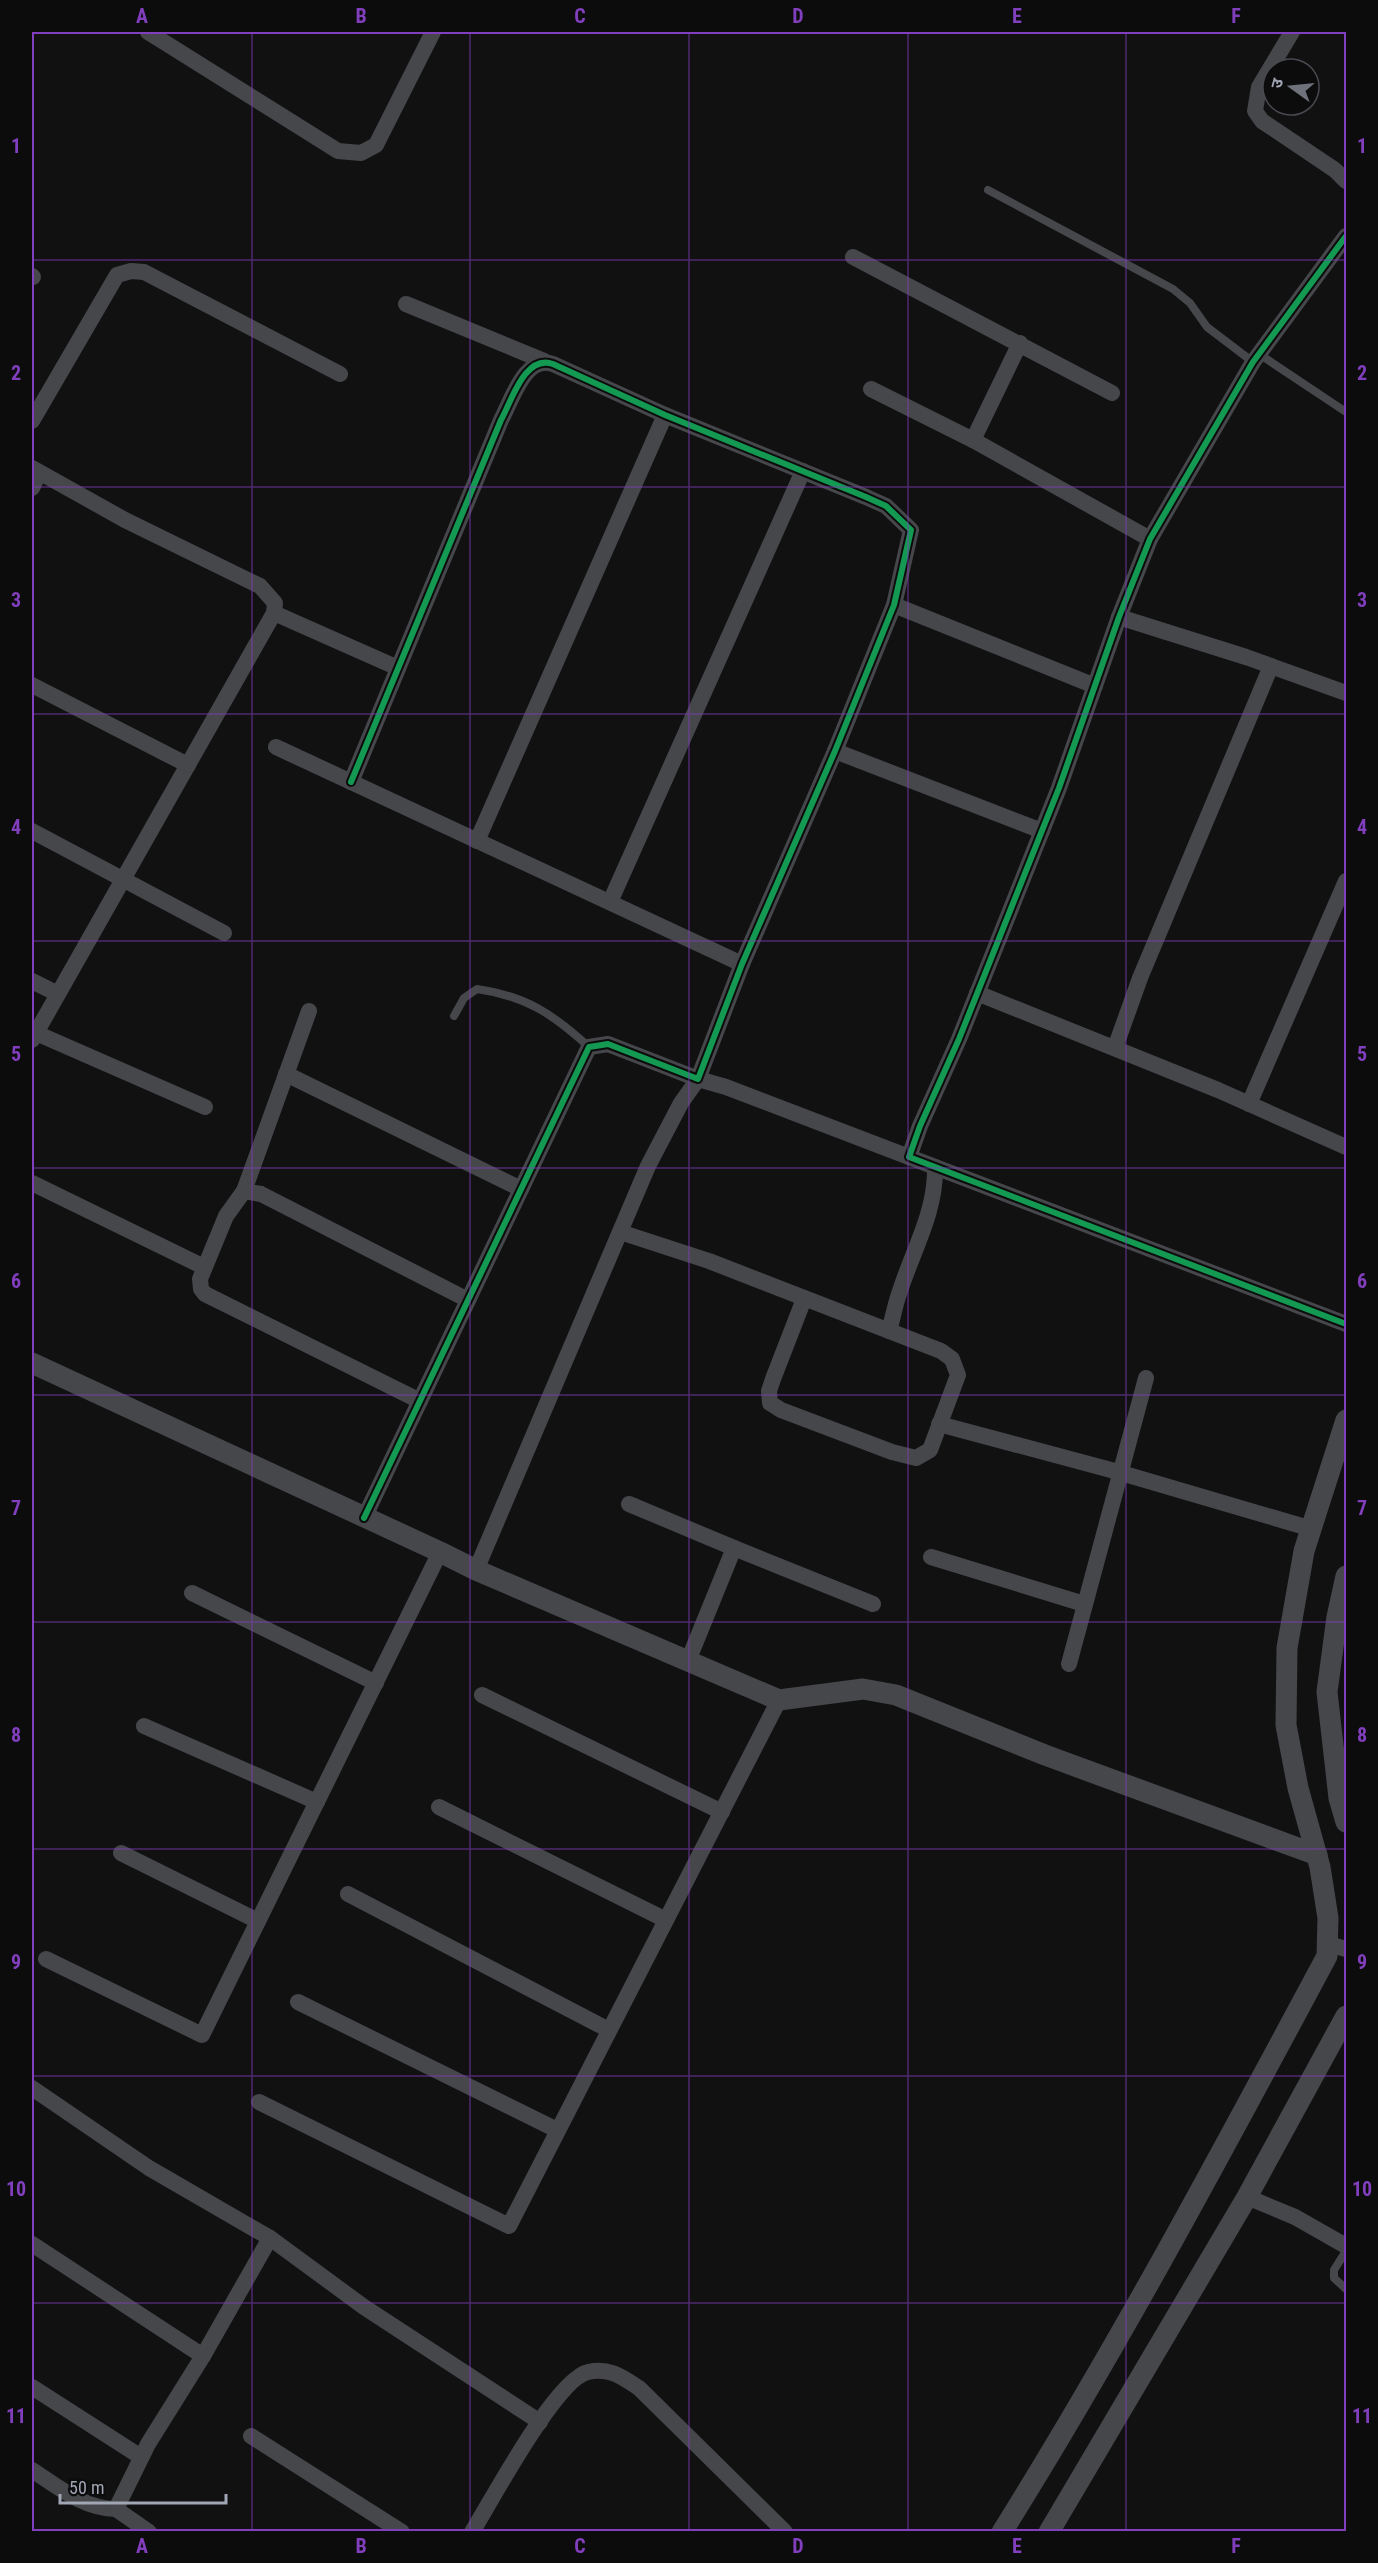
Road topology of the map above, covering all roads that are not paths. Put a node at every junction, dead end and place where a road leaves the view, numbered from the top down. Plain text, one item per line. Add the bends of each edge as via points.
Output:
1 (148, 32) edge
2 (433, 32) edge
3 (1292, 32) edge
4 (1347, 181) edge
5 (988, 190) dead end
6 (1347, 236) edge
7 (853, 257) dead end
8 (406, 304) dead end
9 (1020, 343) junction
10 (1256, 358) junction
11 (544, 361) junction
12 (340, 374) dead end
13 (871, 389) dead end
14 (1112, 393) dead end
15 (1347, 412) edge
16 (665, 415) junction
17 (32, 421) edge
18 (973, 440) junction
19 (803, 471) junction
20 (34, 476) edge
21 (1150, 539) junction
22 (894, 605) junction
23 (274, 613) junction
24 (1119, 617) junction
25 (1271, 666) junction
26 (398, 669) junction
27 (32, 685) edge
28 (1095, 686) junction
29 (1347, 693) edge
30 (276, 747) dead end
31 (835, 751) junction
32 (188, 765) junction
33 (351, 782) junction
34 (32, 831) edge
35 (1042, 831) junction
36 (477, 841) junction
37 (124, 878) junction
38 (1347, 881) edge
39 (610, 902) junction
40 (224, 933) dead end
41 (742, 964) junction
42 (32, 981) edge
43 (977, 993) junction
44 (58, 994) junction
45 (309, 1011) dead end
46 (454, 1017) dead end
47 (34, 1037) edge
48 (589, 1047) junction
49 (1115, 1048) junction
50 (286, 1074) junction
51 (698, 1078) junction
52 (1249, 1104) junction
53 (205, 1107) dead end
54 (1347, 1147) edge
55 (909, 1157) junction
56 (935, 1167) junction
57 (32, 1183) edge
58 (521, 1189) junction
59 (244, 1191) junction
60 (620, 1232) junction
61 (204, 1267) junction
62 (804, 1299) junction
63 (468, 1300) junction
64 (1347, 1324) edge
65 (889, 1331) junction
66 (32, 1363) edge
67 (1146, 1378) dead end
68 (420, 1401) junction
69 (1347, 1420) edge
70 (939, 1424) junction
71 (1341, 1457) edge
72 (1122, 1473) junction
73 (629, 1504) dead end
74 (364, 1518) junction
75 (1312, 1529) junction
76 (734, 1548) junction
77 (440, 1551) junction
78 (931, 1557) dead end
79 (476, 1570) junction
80 (1347, 1576) edge
81 (192, 1593) dead end
82 (873, 1604) dead end
83 (1084, 1604) junction
84 (688, 1661) junction
85 (1069, 1664) dead end
86 (376, 1683) junction
87 (482, 1695) dead end
88 (779, 1700) junction
89 (144, 1726) dead end
90 (1342, 1790) edge
91 (317, 1802) junction
92 (439, 1807) dead end
93 (722, 1812) junction
94 (1347, 1822) edge
95 (121, 1853) dead end
96 (1317, 1854) junction
97 (348, 1894) dead end
98 (666, 1920) junction
99 (258, 1921) junction
100 (1337, 1947) edge
101 (46, 1959) dead end
102 (298, 2002) dead end
103 (1347, 2016) edge
104 (609, 2030) junction
105 (32, 2088) edge
106 (259, 2102) dead end
107 (557, 2130) junction
108 (1247, 2197) junction
109 (270, 2238) junction
110 (32, 2244) edge
111 (1347, 2246) edge
112 (1347, 2251) edge
113 (1347, 2289) edge
114 (203, 2356) junction
115 (32, 2387) edge
116 (540, 2422) junction
117 (251, 2436) dead end
118 (141, 2457) junction
119 (32, 2470) edge
120 (116, 2509) junction
121 (149, 2532) edge
122 (402, 2532) edge
123 (472, 2532) edge
124 (785, 2532) edge
125 (1002, 2532) edge
126 (1049, 2532) edge

1 - 2 street via 338,151 361,153 376,145
3 - 4 street via 1259,87 1255,111 1262,121
5 - 10 lane via 1173,289 1190,303 1207,327
6 - 10 street
7 - 9 street
8 - 11 street
9 - 14 street
9 - 18 street
10 - 15 lane
10 - 21 street
11 - 16 street
11 - 26 street via 528,370 501,420
12 - 17 street via 144,272 131,271 117,275
13 - 18 street
16 - 19 street
16 - 36 street
18 - 21 street
19 - 22 street via 886,506 911,530
19 - 39 street
20 - 23 street via 260,586 275,603
21 - 24 street
22 - 28 street
22 - 31 street
23 - 26 street
23 - 32 street
24 - 25 street
24 - 28 street
25 - 29 street
25 - 49 street via 1140,978
26 - 33 street
27 - 32 street
28 - 35 street
30 - 33 street
31 - 35 street
31 - 41 street
32 - 37 street
33 - 36 street
34 - 37 street
35 - 43 street
36 - 39 street
37 - 40 street
37 - 44 street
38 - 52 street
39 - 41 street
41 - 51 street
42 - 44 street
43 - 49 street
43 - 55 street
44 - 47 street
45 - 50 street
46 - 48 lane via 464,999 477,989 493,991 545,1010
47 - 53 street
48 - 51 street via 608,1044
48 - 58 street
49 - 52 street
50 - 58 street
50 - 59 street
51 - 55 street
51 - 60 street via 648,1166
52 - 54 street
55 - 56 street
56 - 64 street
56 - 65 street via 936,1188
57 - 61 street
58 - 63 street
59 - 61 street via 226,1216
59 - 63 street via 261,1194
60 - 62 street via 709,1261
60 - 79 street
61 - 68 street via 200,1279 205,1294
62 - 65 street
62 - 70 street via 769,1390 773,1407 916,1458 930,1450
63 - 68 street
65 - 70 street via 940,1351 957,1367 958,1375
66 - 74 street
67 - 72 street
68 - 74 street
69 - 71 street
70 - 72 street
71 - 75 street
72 - 75 street
72 - 83 street
73 - 76 street
74 - 77 street
75 - 96 street via 1304,1551 1287,1648 1286,1725 1298,1788
76 - 82 street
76 - 84 street
77 - 79 street
77 - 86 street
78 - 83 street
79 - 84 street
80 - 90 street via 1327,1692
81 - 86 street
83 - 85 street
84 - 88 street
86 - 91 street
87 - 93 street
88 - 93 street
88 - 96 street via 863,1689 896,1695 1045,1755
89 - 91 street
90 - 94 street
91 - 99 street
92 - 98 street
93 - 98 street
95 - 99 street
96 - 100 street
97 - 104 street
98 - 104 street
99 - 101 street via 202,2035
100 - 125 street via 1327,1956 1212,2171
102 - 107 street
103 - 108 street
104 - 107 street
105 - 109 street via 149,2168
106 - 107 street via 509,2226
108 - 111 street via 1295,2217
108 - 126 street
109 - 114 street
109 - 116 street via 364,2307
110 - 114 street
112 - 113 lane via 1334,2270 1334,2278
114 - 118 street
115 - 118 street
116 - 123 street
116 - 124 street via 572,2379 586,2372 606,2370 617,2374 639,2388
117 - 122 street
118 - 120 street
119 - 120 street via 86,2504
120 - 121 street

